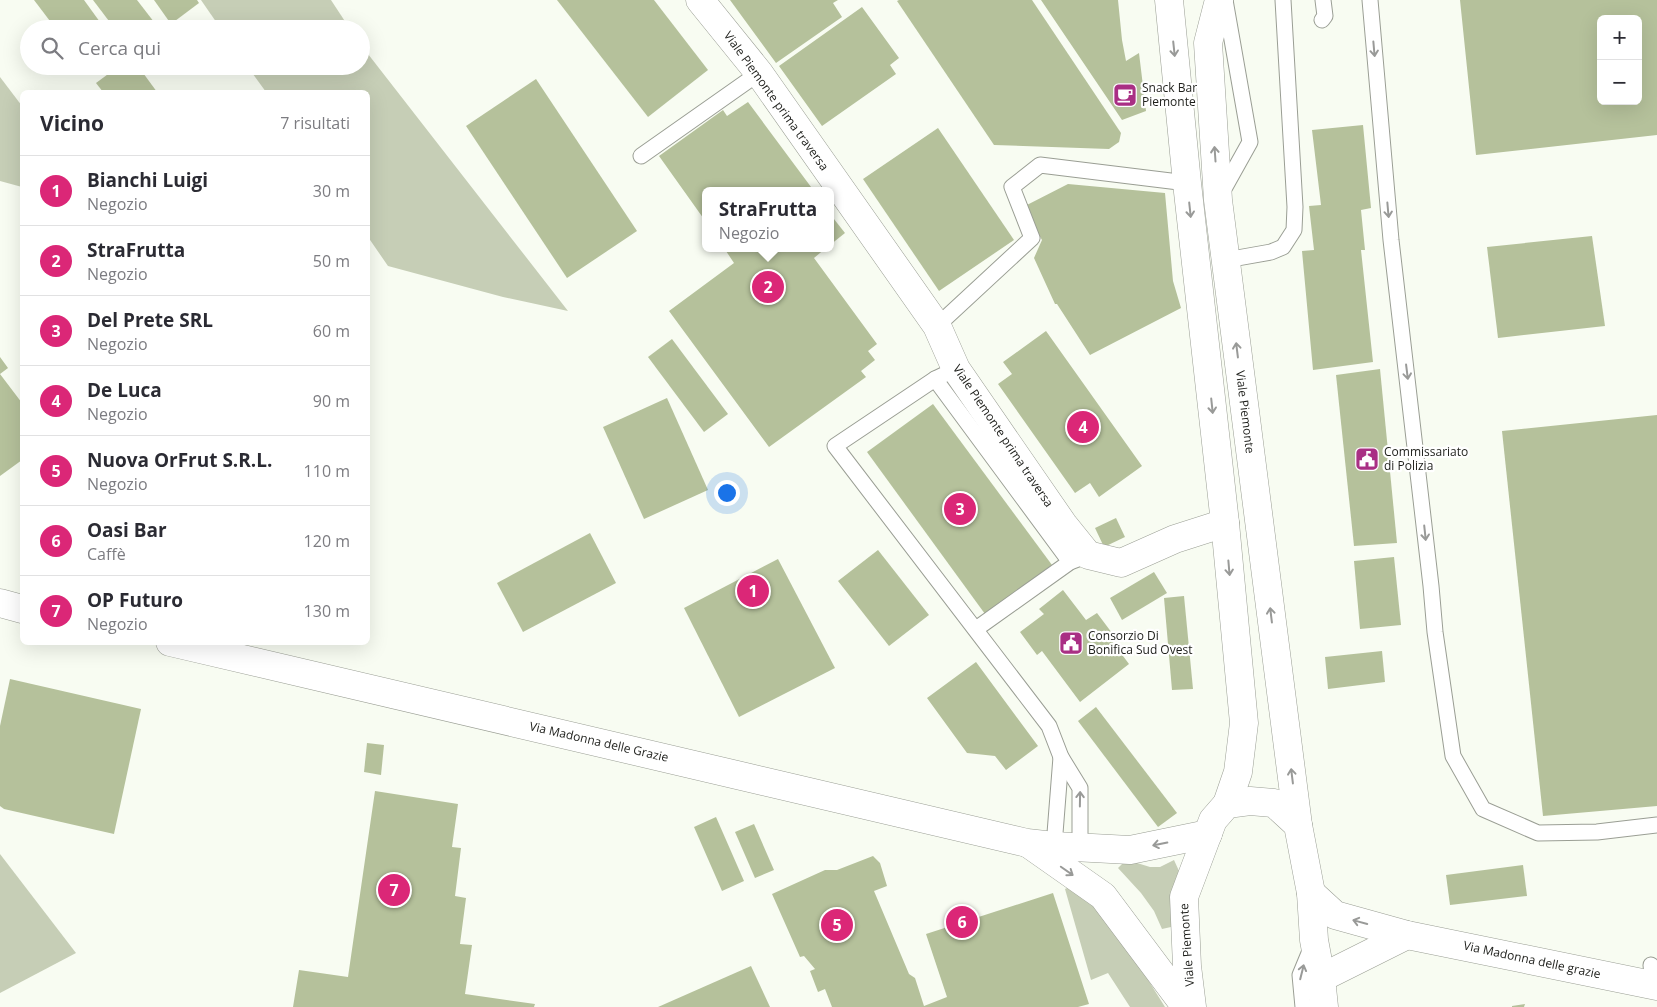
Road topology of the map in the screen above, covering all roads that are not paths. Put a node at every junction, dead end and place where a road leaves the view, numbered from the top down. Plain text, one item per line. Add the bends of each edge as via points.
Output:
1 (700, 0) edge
2 (1169, 0) edge
3 (1219, 0) edge
4 (1225, 0) edge
5 (1283, 0) edge
6 (1323, 0) edge
7 (1370, 0) edge
8 (1322, 20) dead end
9 (759, 73) junction
10 (641, 156) dead end
11 (1187, 183) junction
12 (1218, 200) junction
13 (1226, 260) junction
14 (936, 326) junction
15 (945, 374) junction
16 (1225, 523) junction
17 (1079, 559) junction
18 (0, 603) edge
19 (20, 608) edge
20 (976, 629) junction
21 (183, 645) edge
22 (1061, 757) junction
23 (1227, 804) junction
24 (1298, 824) junction
25 (1657, 825) edge
26 (1208, 834) junction
27 (1054, 845) junction
28 (1311, 893) junction
29 (1407, 935) junction
30 (1314, 940) junction
31 (1321, 978) junction
32 (1653, 979) edge
33 (1186, 1007) edge
34 (1192, 1007) edge
35 (1303, 1007) edge
36 (1324, 1007) edge

1 - 9 street, Viale Piemonte prima traversa
2 -> 11 street, Viale Piemonte
12 -> 3 street, Viale Piemonte via 1208,43
4 - 12 lane via 1250,142
5 - 13 lane via 1294,230 1283,247
6 - 8 lane via 1325,16
7 -> 25 lane via 1391,240 1435,632 1454,756 1483,809 1538,832 1596,832
9 - 10 lane
9 - 14 street, Viale Piemonte prima traversa
11 - 14 lane via 1040,165 1012,187 1032,238
11 -> 16 street, Viale Piemonte
12 - 13 street, Viale Piemonte
24 -> 13 street, Viale Piemonte
14 - 15 street, Viale Piemonte prima traversa
15 - 17 street, Viale Piemonte prima traversa via 1063,524
15 - 20 lane via 835,446
16 - 17 street via 1175,539 1121,563
16 -> 23 street, Viale Piemonte via 1244,723 1238,772
17 - 20 lane
18 - 19 street
20 - 22 lane via 1049,726
21 - 27 street, Via Madonna delle Grazie
22 - 27 lane
27 -> 22 lane via 1080,788
23 - 24 street via 1250,801 1274,804
23 - 26 street, Viale Piemonte via 1213,820
24 - 28 street, Viale Piemonte
26 -> 27 street via 1130,850
26 - 34 street, Viale Piemonte via 1184,897 1186,966
27 -> 33 street via 1103,896
29 -> 28 street, Via Madonna delle grazie via 1335,915
28 - 30 street, Viale Piemonte
29 - 31 street
29 - 32 street, Via Madonna delle grazie
30 - 31 street, Viale Piemonte
35 -> 30 lane via 1300,976
31 - 36 street, Viale Piemonte

